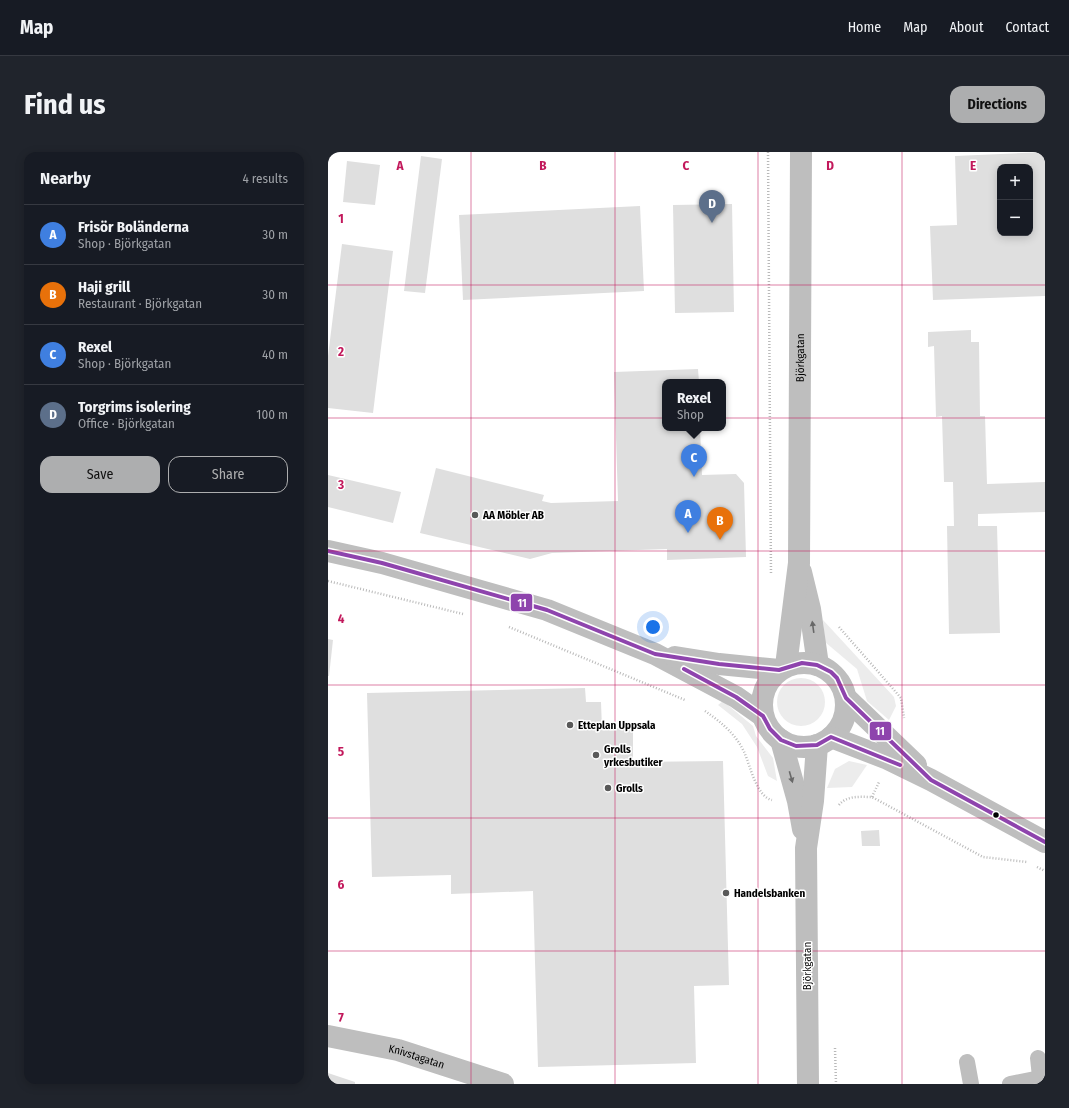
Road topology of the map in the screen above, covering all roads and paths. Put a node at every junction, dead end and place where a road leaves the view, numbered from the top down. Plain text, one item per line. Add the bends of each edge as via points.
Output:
1 (768, 152) edge
2 (801, 152) edge
3 (328, 551) edge
4 (799, 563) junction
5 (770, 578) dead end
6 (328, 581) edge
7 (470, 616) dead end
8 (508, 627) dead end
9 (655, 654) junction
10 (818, 665) junction
11 (783, 668) junction
12 (846, 698) junction
13 (692, 703) dead end
14 (700, 706) dead end
15 (763, 716) junction
16 (781, 740) junction
17 (824, 741) junction
18 (931, 780) junction
19 (775, 801) dead end
20 (836, 808) dead end
21 (1045, 842) edge
22 (806, 848) junction
23 (1045, 871) edge
24 (328, 1036) edge
25 (834, 1044) dead end
26 (1038, 1058) dead end
27 (967, 1062) dead end
28 (1042, 1077) edge
29 (503, 1084) edge
30 (808, 1084) edge
31 (836, 1084) edge
32 (971, 1084) edge
33 (1010, 1084) edge

1 - 5 path
2 - 4 street, Björkgatan
3 - 9 street via 382,563 547,610
10 -> 4 street, Björkgatan via 810,609
4 - 11 street, Björkgatan
6 - 7 path
8 - 13 path
9 - 11 street via 719,664
9 - 15 street via 736,697
10 - 11 street via 800,662
10 - 12 street via 836,677
11 - 15 street via 767,683 762,698
12 - 17 street via 845,714 839,727
12 - 18 street
14 - 19 path via 726,726 744,751 759,789 768,800
15 - 16 street via 770,729
16 - 17 street via 796,746
16 -> 22 street, Björkgatan via 798,801
17 - 18 street via 888,759
17 - 22 street, Björkgatan
18 - 21 street
20 - 23 path via 843,799 872,796 983,857 1027,862
22 - 30 street, Björkgatan
24 - 29 street, Knivstagatan via 398,1050
25 - 31 path
26 - 28 lane
27 - 32 lane
28 - 33 lane

